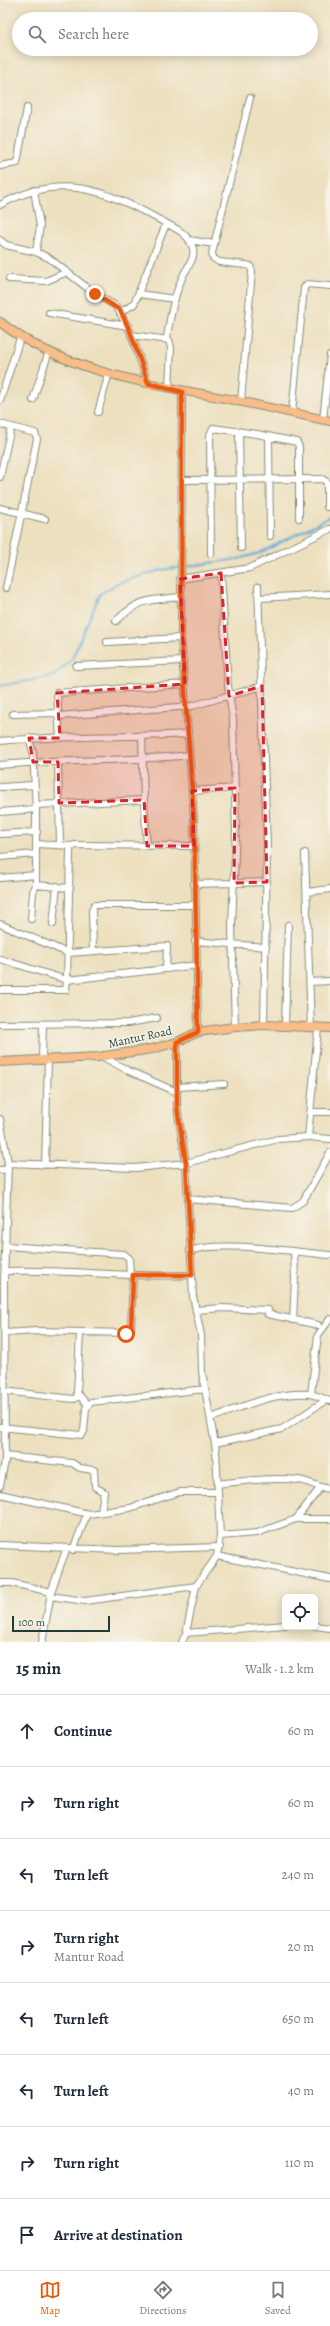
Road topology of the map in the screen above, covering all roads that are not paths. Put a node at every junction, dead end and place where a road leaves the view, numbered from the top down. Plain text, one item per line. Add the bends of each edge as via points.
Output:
1 (250, 98) dead end
2 (27, 108) dead end
3 (0, 166) edge
4 (34, 190) junction
5 (0, 205) edge
6 (166, 224) junction
7 (0, 240) edge
8 (189, 240) junction
9 (214, 244) junction
10 (36, 252) junction
11 (67, 272) junction
12 (9, 279) dead end
13 (330, 286) edge
14 (139, 294) junction
15 (175, 298) junction
16 (121, 312) junction
17 (49, 313) dead end
18 (0, 322) edge
19 (128, 326) junction
20 (131, 335) junction
21 (20, 338) junction
22 (167, 338) junction
23 (49, 351) junction
24 (330, 355) edge
25 (109, 373) junction
26 (148, 383) junction
27 (169, 388) junction
28 (182, 392) junction
29 (33, 400) dead end
30 (0, 401) edge
31 (241, 402) junction
32 (98, 412) dead end
33 (292, 413) junction
34 (326, 421) edge
35 (0, 424) edge
36 (11, 427) junction
37 (239, 431) junction
38 (269, 436) junction
39 (0, 477) edge
40 (298, 479) junction
41 (182, 480) junction
42 (210, 480) junction
43 (239, 480) junction
44 (270, 480) junction
45 (328, 507) dead end
46 (0, 508) edge
47 (22, 514) junction
48 (299, 518) dead end
49 (45, 519) dead end
50 (330, 529) edge
51 (270, 536) dead end
52 (241, 548) dead end
53 (211, 554) dead end
54 (221, 573) junction
55 (180, 576) junction
56 (258, 587) dead end
57 (6, 588) dead end
58 (330, 594) edge
59 (180, 597) junction
60 (259, 598) junction
61 (116, 621) dead end
62 (181, 638) junction
63 (107, 642) dead end
64 (183, 661) junction
65 (76, 666) dead end
66 (185, 684) junction
67 (262, 686) junction
68 (229, 696) junction
69 (187, 707) junction
70 (13, 714) dead end
71 (57, 714) junction
72 (188, 734) junction
73 (142, 737) junction
74 (29, 738) junction
75 (60, 738) junction
76 (0, 741) edge
77 (190, 756) junction
78 (143, 760) junction
79 (33, 762) junction
80 (58, 762) junction
81 (0, 765) edge
82 (34, 785) junction
83 (0, 787) edge
84 (234, 788) junction
85 (192, 791) junction
86 (144, 800) junction
87 (59, 803) junction
88 (36, 807) junction
89 (0, 812) edge
90 (37, 832) junction
91 (0, 834) edge
92 (37, 844) junction
93 (60, 845) junction
94 (72, 846) junction
95 (147, 846) junction
96 (194, 846) junction
97 (36, 854) junction
98 (305, 854) dead end
99 (0, 857) edge
100 (36, 875) junction
101 (0, 878) edge
102 (267, 882) junction
103 (234, 883) junction
104 (194, 884) junction
105 (36, 885) junction
106 (57, 886) junction
107 (70, 888) junction
108 (330, 889) edge
109 (308, 892) junction
110 (194, 905) junction
111 (31, 919) dead end
112 (0, 924) edge
113 (53, 924) dead end
114 (288, 925) dead end
115 (195, 941) junction
116 (234, 944) junction
117 (266, 946) junction
118 (93, 951) junction
119 (68, 953) junction
120 (0, 959) edge
121 (196, 966) junction
122 (166, 970) junction
123 (67, 980) junction
124 (330, 981) edge
125 (310, 982) junction
126 (0, 990) edge
127 (157, 1018) dead end
128 (0, 1024) edge
129 (43, 1024) junction
130 (264, 1025) junction
131 (285, 1026) junction
132 (235, 1027) junction
133 (314, 1028) junction
134 (330, 1028) edge
135 (198, 1032) junction
136 (177, 1042) junction
137 (103, 1057) junction
138 (45, 1059) junction
139 (0, 1062) edge
140 (224, 1084) dead end
141 (177, 1090) junction
142 (311, 1112) junction
143 (330, 1112) edge
144 (0, 1119) edge
145 (308, 1137) junction
146 (330, 1139) edge
147 (330, 1153) edge
148 (186, 1163) junction
149 (45, 1165) junction
150 (8, 1166) junction
151 (0, 1170) edge
152 (188, 1199) junction
153 (6, 1246) junction
154 (190, 1251) junction
155 (294, 1252) junction
156 (330, 1255) edge
157 (3, 1268) edge
158 (132, 1275) junction
159 (192, 1275) junction
160 (196, 1310) junction
161 (330, 1319) edge
162 (293, 1320) junction
163 (318, 1325) dead end
164 (3, 1326) edge
165 (5, 1333) junction
166 (80, 1333) junction
167 (2, 1377) edge
168 (205, 1389) junction
169 (4, 1392) junction
170 (311, 1394) junction
171 (79, 1396) junction
172 (328, 1400) edge
173 (87, 1404) junction
174 (211, 1418) junction
175 (2, 1427) edge
176 (215, 1443) junction
177 (5, 1456) junction
178 (217, 1484) junction
179 (0, 1486) edge
180 (320, 1488) junction
181 (330, 1489) edge
182 (218, 1492) junction
183 (0, 1494) edge
184 (101, 1512) junction
185 (87, 1514) junction
186 (296, 1518) junction
187 (330, 1519) edge
188 (220, 1536) junction
189 (0, 1545) edge
190 (220, 1547) junction
191 (66, 1550) junction
192 (73, 1550) junction
193 (217, 1556) junction
194 (330, 1578) edge
195 (0, 1583) edge
196 (196, 1586) junction
197 (51, 1594) junction
198 (282, 1625) edge
199 (318, 1626) edge
200 (330, 1628) edge
201 (186, 1633) junction
202 (42, 1642) edge
203 (182, 1642) edge

1 - 9 street
2 - 3 street via 17,163
4 - 5 street
4 - 6 street via 62,187 90,189 110,195
4 - 10 street via 40,226
6 - 8 street
6 - 14 street
7 - 10 street via 6,245
8 - 9 street
8 - 15 street via 192,259
9 - 31 street via 212,253 215,260 246,265 252,271
10 - 11 street via 49,258
11 - 12 street via 46,281
11 - 16 street
13 - 33 street via 307,284 304,288
14 - 15 street
14 - 16 street via 132,307
15 - 22 street
16 - 19 street
17 - 19 street
18 - 21 main road
19 - 20 street
20 - 22 street
20 - 26 street
21 - 23 main road
21 - 30 street
22 - 27 street via 171,343
23 - 25 main road
23 - 29 street
24 - 34 street
25 - 26 main road
25 - 32 street
26 - 27 main road
27 - 28 main road
28 - 31 main road
28 - 41 street
31 - 33 main road
33 - 34 main road
35 - 36 street
36 - 39 street
36 - 47 street via 37,435
37 - 38 street
37 - 42 street via 212,429
37 - 43 street
38 - 40 street via 299,444
38 - 44 street
40 - 44 street
40 - 45 street via 325,480 328,486
40 - 48 street
41 - 42 street
41 - 55 street
42 - 43 street
42 - 53 street
43 - 44 street
43 - 52 street
44 - 51 street
46 - 47 street
47 - 49 street
47 - 57 street
50 - 54 street via 250,568
54 - 55 street
54 - 68 street
55 - 59 street
56 - 60 street
58 - 60 street
59 - 61 street via 143,600 128,609
59 - 62 street
60 - 67 street
62 - 63 street
62 - 64 street
64 - 65 street
64 - 66 street
66 - 69 street
66 - 71 street via 59,692 56,695
67 - 68 street
67 - 102 street
68 - 69 street
68 - 84 street via 233,720
69 - 71 street
69 - 72 street
70 - 71 street
71 - 75 street
72 - 73 street
72 - 77 street
73 - 75 street
73 - 78 street
74 - 75 street
74 - 76 street
74 - 79 street
77 - 78 street
77 - 85 street
78 - 80 street
78 - 86 street
79 - 80 street
79 - 81 street
79 - 82 street
80 - 87 street
82 - 83 street
82 - 88 street
84 - 85 street
84 - 103 street
85 - 96 street
86 - 87 street
86 - 95 street
87 - 88 street
87 - 93 street
88 - 89 street
88 - 90 street
90 - 91 street
90 - 92 street
92 - 93 street
92 - 97 street
93 - 94 street
94 - 95 street
94 - 107 street
95 - 96 street
96 - 104 street
97 - 99 street
97 - 100 street
98 - 109 street
100 - 101 street
100 - 105 street
102 - 103 street
102 - 117 street
103 - 104 street
103 - 116 street
104 - 110 street
105 - 106 street
105 - 111 street
106 - 107 street
106 - 113 street
107 - 119 street
108 - 109 street
109 - 125 street
110 - 115 street
110 - 118 street via 94,906
112 - 119 street
114 - 131 street
115 - 116 street
115 - 121 street
116 - 117 street
116 - 132 street via 232,989
117 - 130 street
118 - 119 street
118 - 122 street via 167,946
119 - 123 street
120 - 123 street
121 - 122 street
121 - 135 street
122 - 123 street
123 - 126 street via 66,990
124 - 125 street
125 - 133 street
127 - 129 street via 128,1023
128 - 129 street
129 - 138 street
130 - 131 main road, Mantur Road
130 - 132 main road, Mantur Road
131 - 133 main road, Mantur Road
132 - 135 main road, Mantur Road
133 - 134 main road, Mantur Road
133 - 142 street
135 - 136 main road, Mantur Road
136 - 137 main road, Mantur Road
136 - 141 street
137 - 138 main road, Mantur Road
137 - 141 street via 129,1071
138 - 139 main road, Mantur Road
138 - 149 street
140 - 141 street
141 - 148 street via 177,1107
142 - 143 street
142 - 145 street
144 - 150 street
145 - 146 street
145 - 148 street via 278,1139
147 - 152 street via 299,1206 292,1208
148 - 149 street via 135,1168
148 - 152 street
149 - 150 street
150 - 151 street
150 - 153 street
152 - 154 street
153 - 157 street
153 - 158 street via 124,1254 129,1258
154 - 155 street via 198,1248 232,1247
154 - 159 street
155 - 156 street
155 - 162 street
157 - 158 street
157 - 164 street
158 - 159 street
158 - 166 street via 130,1332
159 - 160 street
160 - 162 street via 222,1308 268,1312
160 - 168 street via 201,1335
161 - 170 street via 318,1336
162 - 163 street
164 - 165 street
165 - 166 street
165 - 167 street
166 - 171 street
167 - 169 street
168 - 173 street
168 - 174 street
169 - 171 street via 64,1398
169 - 175 street
170 - 172 street
170 - 174 street via 294,1394 258,1401
171 - 173 street
172 - 176 street via 282,1429
173 - 175 street via 82,1435
174 - 176 street
175 - 177 street
176 - 178 street
177 - 179 street
177 - 184 street via 72,1463 80,1468 94,1470 95,1487 104,1492
178 - 180 street via 269,1479 299,1480
178 - 182 street
180 - 181 street
180 - 186 street
182 - 184 street via 180,1492 130,1508
182 - 188 street
183 - 185 street
184 - 185 street
185 - 192 street
186 - 187 street
186 - 188 street via 257,1533
188 - 190 street
189 - 191 street
190 - 192 street
190 - 193 street
191 - 192 street
191 - 197 street
193 - 194 street
193 - 196 street
195 - 197 street via 12,1583
196 - 197 street via 84,1601
196 - 201 street
197 - 202 street
198 - 201 street
199 - 200 street
201 - 203 street

